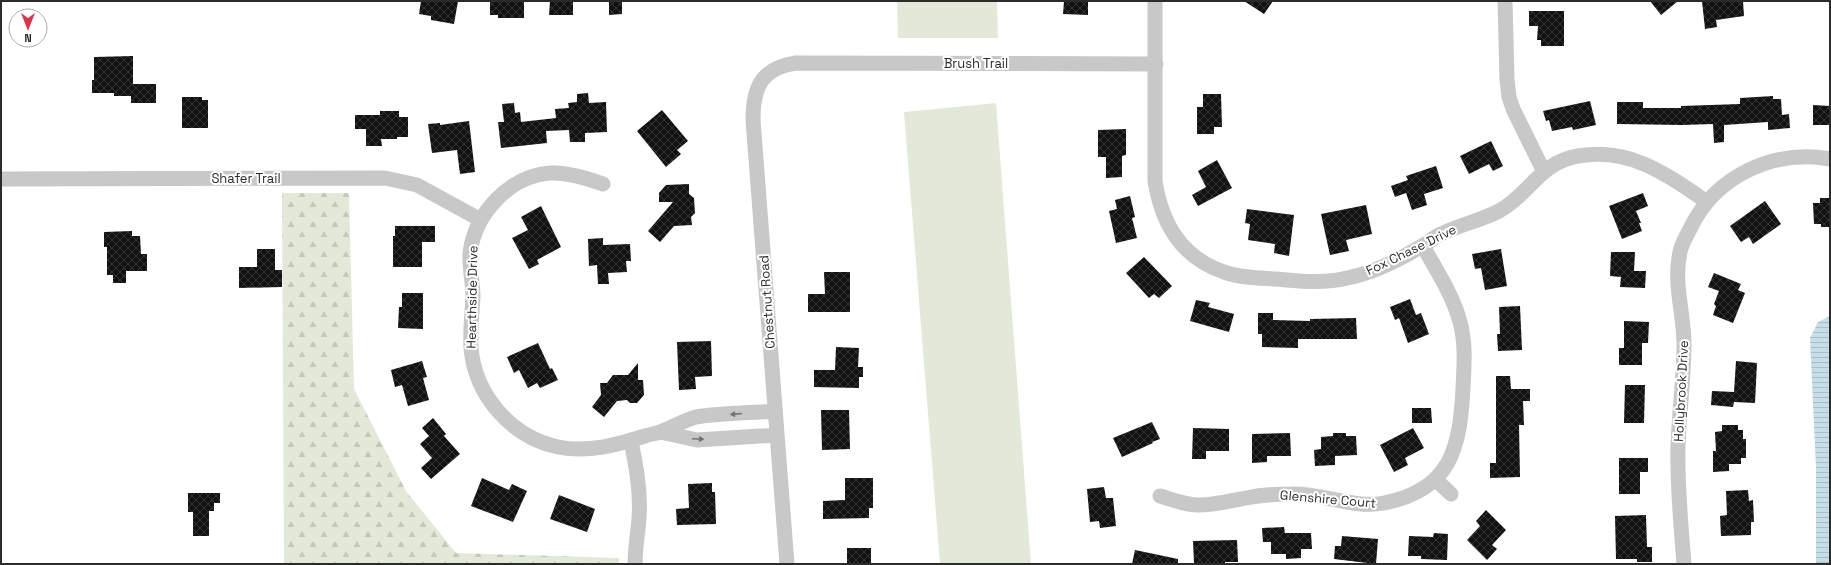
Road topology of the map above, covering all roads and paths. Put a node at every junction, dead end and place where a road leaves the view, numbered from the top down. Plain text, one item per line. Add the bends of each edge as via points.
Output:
1 (1155, 1) edge
2 (1505, 1) edge
3 (796, 63) joint
4 (1156, 64) junction
5 (1830, 159) edge
6 (1544, 172) junction
7 (1, 179) edge
8 (603, 184) dead end
9 (1707, 202) junction
10 (481, 220) junction
11 (1423, 246) junction
12 (775, 411) junction
13 (660, 432) junction
14 (777, 435) junction
15 (631, 441) junction
16 (1435, 479) junction
17 (1451, 494) dead end
18 (1160, 496) dead end
19 (635, 564) edge
20 (787, 564) edge
21 (1684, 564) edge

1 - 4 street, Fox Chase Drive
2 - 6 street via 1509,98
3 - 4 street, Brush Trail
3 - 12 street, Chestnut Road via 784,65 765,76 754,94 753,106
4 - 11 street, Fox Chase Drive via 1156,181 1159,202 1172,232 1194,256 1211,267 1241,277 1327,282 1369,272
5 - 9 street, Hollybrook Drive via 1806,156 1768,162 1734,178
6 - 9 street, Fox Chase Drive via 1559,161 1576,156 1596,153 1621,155 1650,166
6 - 11 street, Fox Chase Drive via 1508,206 1438,235
7 - 10 street, Shafer Trail via 385,178 417,185
8 - 10 street, Hearthside Drive via 561,173 540,175 507,191 493,203
9 - 21 street, Hollybrook Drive via 1695,219 1681,248 1678,268 1684,344 1678,448
10 - 15 street, Hearthside Drive via 470,253 470,338 476,372 488,397 511,424 535,439 557,446 592,450
11 - 16 street, Glenshire Court via 1453,302 1464,342 1461,423 1450,460
12 -> 13 street, Hearthside Drive via 694,418
12 - 14 street, Chestnut Road
13 -> 14 street, Hearthside Drive via 697,440
13 - 15 street, Hearthside Drive
14 - 20 street, Chestnut Road
15 - 19 street via 639,505
16 - 17 street
16 - 18 street, Glenshire Court via 1417,492 1400,499 1367,504 1322,496 1282,494 1198,505

